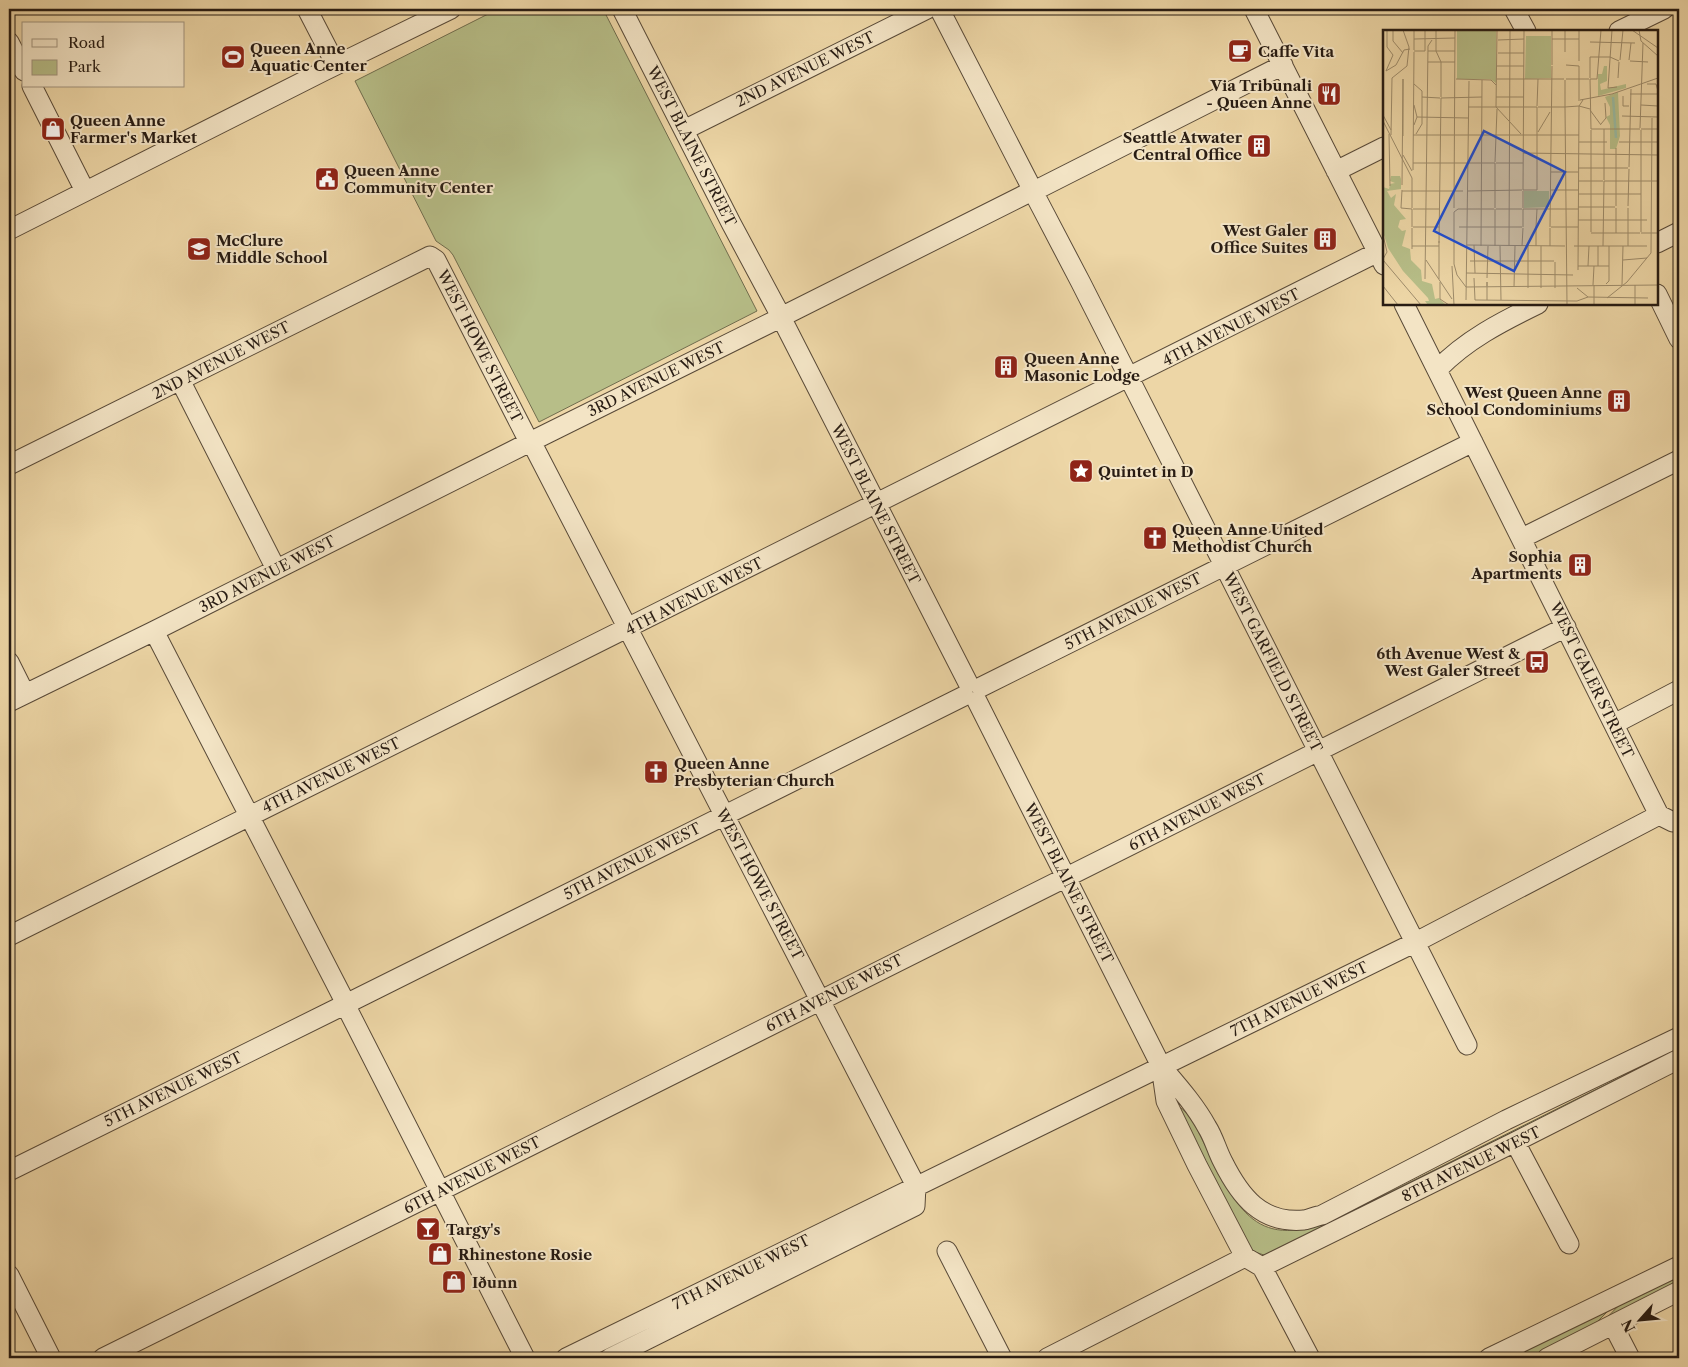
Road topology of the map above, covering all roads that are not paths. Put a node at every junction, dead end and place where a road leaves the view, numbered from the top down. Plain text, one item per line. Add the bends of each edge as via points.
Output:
1 (307, 9) edge
2 (451, 9) edge
3 (622, 9) edge
4 (1254, 9) edge
5 (1514, 9) edge
6 (1664, 9) edge
7 (935, 10) edge
8 (1525, 30) edge
9 (1622, 30) edge
10 (9, 42) edge
11 (336, 65) junction
12 (1283, 65) junction
13 (22, 67) edge
14 (33, 88) edge
15 (684, 130) junction
16 (1383, 147) edge
17 (1336, 170) junction
18 (85, 191) junction
19 (1033, 192) junction
20 (9, 230) edge
21 (1679, 232) edge
22 (1658, 242) edge
23 (433, 257) joint
24 (1381, 259) edge
25 (1658, 296) edge
26 (1405, 305) edge
27 (1536, 305) edge
28 (781, 317) junction
29 (1679, 338) edge
30 (1438, 369) junction
31 (1129, 379) junction
32 (180, 380) junction
33 (531, 442) junction
34 (1473, 442) junction
35 (1679, 460) edge
36 (9, 466) edge
37 (877, 505) junction
38 (1522, 538) junction
39 (1224, 566) junction
40 (276, 569) junction
41 (1566, 627) junction
42 (629, 629) junction
43 (154, 632) junction
44 (9, 662) edge
45 (1679, 690) edge
46 (972, 692) junction
47 (17, 698) edge
48 (1614, 724) junction
49 (1319, 751) junction
50 (724, 814) junction
51 (249, 816) junction
52 (1659, 816) junction
53 (1679, 820) edge
54 (1067, 878) junction
55 (9, 936) edge
56 (1416, 942) junction
57 (821, 999) junction
58 (346, 1004) junction
59 (1679, 1037) edge
60 (1467, 1045) dead end
61 (1679, 1060) edge
62 (1161, 1066) junction
63 (1515, 1142) junction
64 (9, 1171) edge
65 (916, 1186) junction
66 (440, 1191) junction
67 (1282, 1219) joint
68 (1569, 1244) dead end
69 (947, 1251) dead end
70 (1245, 1257) junction
71 (1679, 1266) edge
72 (1262, 1267) junction
73 (9, 1274) edge
74 (1679, 1291) edge
75 (1614, 1325) junction
76 (51, 1358) edge
77 (103, 1358) edge
78 (525, 1358) edge
79 (566, 1358) edge
80 (610, 1358) edge
81 (1002, 1358) edge
82 (1047, 1358) edge
83 (1310, 1358) edge
84 (1489, 1358) edge
85 (1547, 1358) edge
86 (1630, 1358) edge

1 - 11 street
2 - 11 street
3 - 15 street, WEST BLAINE STREET
4 - 12 street
5 - 8 street
6 - 9 street
7 - 15 street, 2ND AVENUE WEST
7 - 19 street, WEST GARFIELD STREET
10 - 13 street
11 - 18 street
12 - 17 street
12 - 19 street, 3RD AVENUE WEST
14 - 18 street
15 - 28 street, WEST BLAINE STREET
16 - 17 street
17 - 24 street
18 - 20 street
19 - 28 street, 3RD AVENUE WEST
19 - 31 street, WEST GARFIELD STREET
21 - 22 street
23 - 32 street, 2ND AVENUE WEST via 426,256
23 - 33 street, WEST HOWE STREET
24 - 31 street, 4TH AVENUE WEST
25 - 29 street
26 - 30 street, WEST GALER STREET
27 - 30 street via 1485,331
28 - 33 street, 3RD AVENUE WEST
28 - 37 street, WEST BLAINE STREET
30 - 34 street, WEST GALER STREET
31 - 37 street, 4TH AVENUE WEST
31 - 39 street, WEST GARFIELD STREET
32 - 36 street, 2ND AVENUE WEST
32 - 40 street
33 - 40 street, 3RD AVENUE WEST
33 - 42 street, WEST HOWE STREET
34 - 38 street, WEST GALER STREET
34 - 39 street, 5TH AVENUE WEST
35 - 38 street
37 - 42 street, 4TH AVENUE WEST
37 - 46 street, WEST BLAINE STREET
38 - 41 street, WEST GALER STREET
39 - 46 street, 5TH AVENUE WEST
39 - 49 street, WEST GARFIELD STREET
40 - 43 street, 3RD AVENUE WEST
41 - 48 street, WEST GALER STREET
41 - 49 street, 6TH AVENUE WEST
42 - 50 street, WEST HOWE STREET
42 - 51 street, 4TH AVENUE WEST
43 - 47 street, 3RD AVENUE WEST
43 - 51 street
44 - 47 street
45 - 48 street
46 - 50 street, 5TH AVENUE WEST
46 - 54 street, WEST BLAINE STREET
48 - 52 street, WEST GALER STREET
49 - 54 street, 6TH AVENUE WEST
49 - 56 street, WEST GARFIELD STREET
50 - 57 street, WEST HOWE STREET
50 - 58 street, 5TH AVENUE WEST
51 - 55 street, 4TH AVENUE WEST
51 - 58 street
52 - 53 street via 1673,822
52 - 56 street, 7TH AVENUE WEST
54 - 57 street, 6TH AVENUE WEST
54 - 62 street, WEST BLAINE STREET
56 - 60 street, WEST GARFIELD STREET
56 - 62 street, 7TH AVENUE WEST
57 - 65 street, WEST HOWE STREET
57 - 66 street, 6TH AVENUE WEST
58 - 64 street, 5TH AVENUE WEST
58 - 66 street
59 - 67 street, 8TH AVENUE WEST via 1506,1120 1322,1215 1304,1220
61 - 63 street, 8TH AVENUE WEST
62 - 65 street, 7TH AVENUE WEST
62 - 67 street, WEST BLAINE STREET via 1208,1127 1239,1191 1258,1210
62 - 70 street, WEST BLAINE STREET via 1166,1101
63 - 68 street
63 - 72 street, 8TH AVENUE WEST
65 - 79 street, 7TH AVENUE WEST
65 - 80 street, 7TH AVENUE WEST via 915,1206
66 - 77 street, 6TH AVENUE WEST
66 - 78 street
69 - 81 street
70 - 72 street
70 - 82 street
71 - 84 street
72 - 83 street
73 - 76 street
74 - 75 street
75 - 85 street
75 - 86 street

